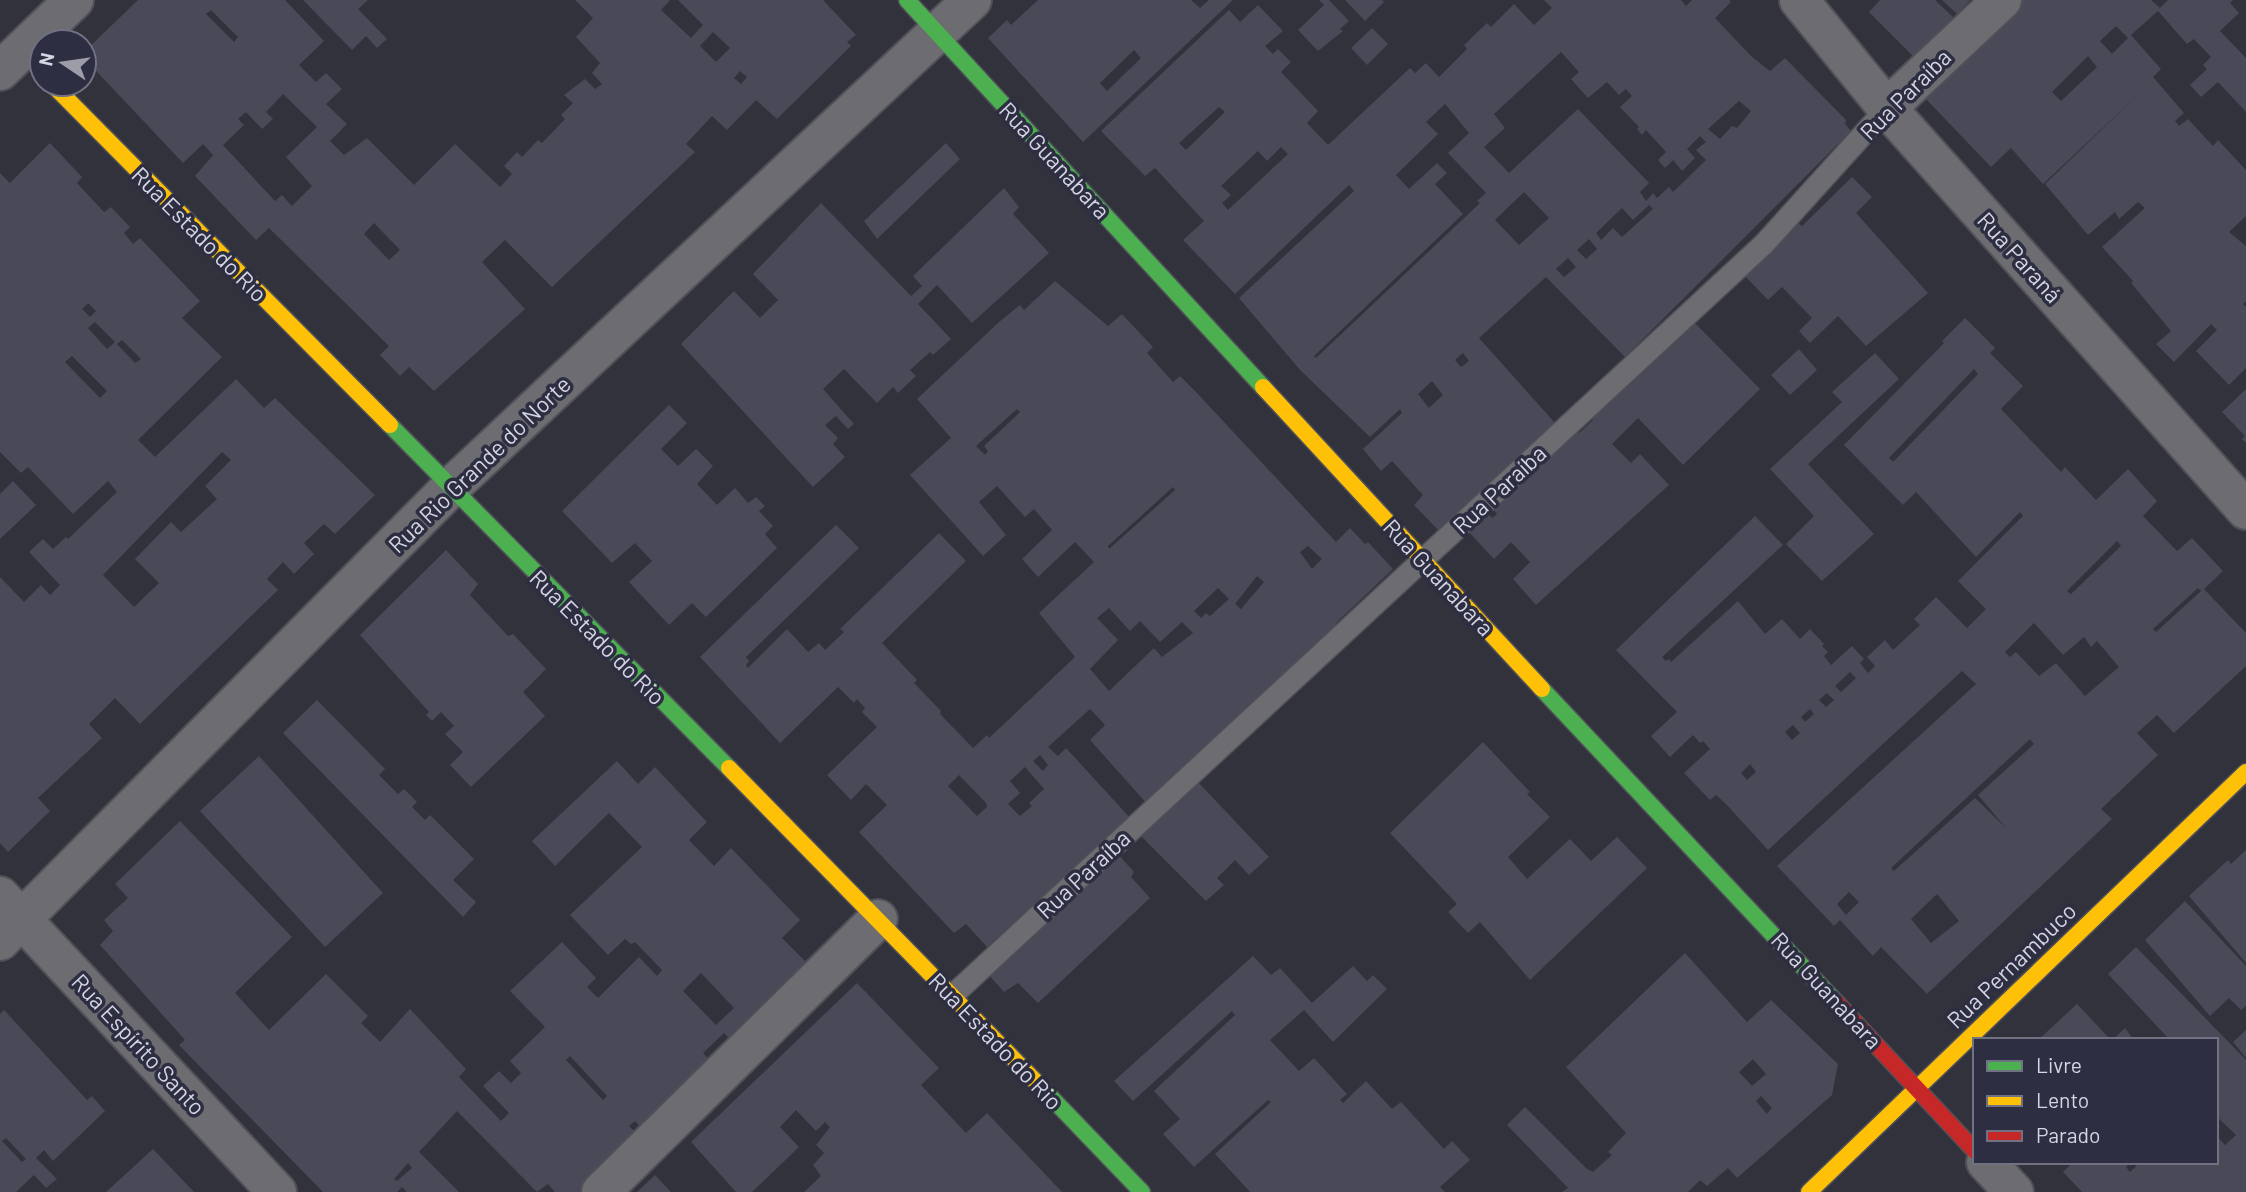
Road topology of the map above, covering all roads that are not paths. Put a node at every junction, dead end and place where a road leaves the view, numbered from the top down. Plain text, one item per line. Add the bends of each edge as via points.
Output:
1 (74, 0) edge
2 (907, 0) edge
3 (972, 0) edge
4 (1798, 0) edge
5 (2002, 0) edge
6 (938, 33) junction
7 (15, 56) edge
8 (66, 98) edge
9 (1887, 108) junction
10 (450, 488) junction
11 (2246, 510) edge
12 (1423, 561) junction
13 (2246, 772) edge
14 (8, 919) edge
15 (878, 919) junction
16 (953, 995) junction
17 (1916, 1088) junction
18 (1973, 1149) edge
19 (1988, 1164) edge
20 (277, 1192) edge
21 (601, 1192) edge
22 (1142, 1192) edge
23 (1809, 1192) edge
24 (2014, 1192) edge

1 - 7 street
2 - 6 street, Rua Guanabara
3 - 6 street, Rua Rio Grande do Norte
4 - 9 street, Rua Paraná
5 - 9 street, Rua Paraíba
6 - 10 street, Rua Rio Grande do Norte
6 - 12 street, Rua Guanabara
8 - 10 street, Rua Estado do Rio
9 - 11 street, Rua Paraná
9 - 12 lane, Rua Paraíba via 1764,244
10 - 14 street, Rua Rio Grande do Norte
10 - 15 street, Rua Estado do Rio
12 - 16 lane, Rua Paraíba
12 - 17 street, Rua Guanabara
13 - 17 street, Rua Pernambuco
14 - 20 street, Rua Espírito Santo
15 - 16 street, Rua Estado do Rio
15 - 21 street
16 - 22 street, Rua Estado do Rio
17 - 18 street, Rua Guanabara
17 - 23 street, Rua Pernambuco
19 - 24 street

